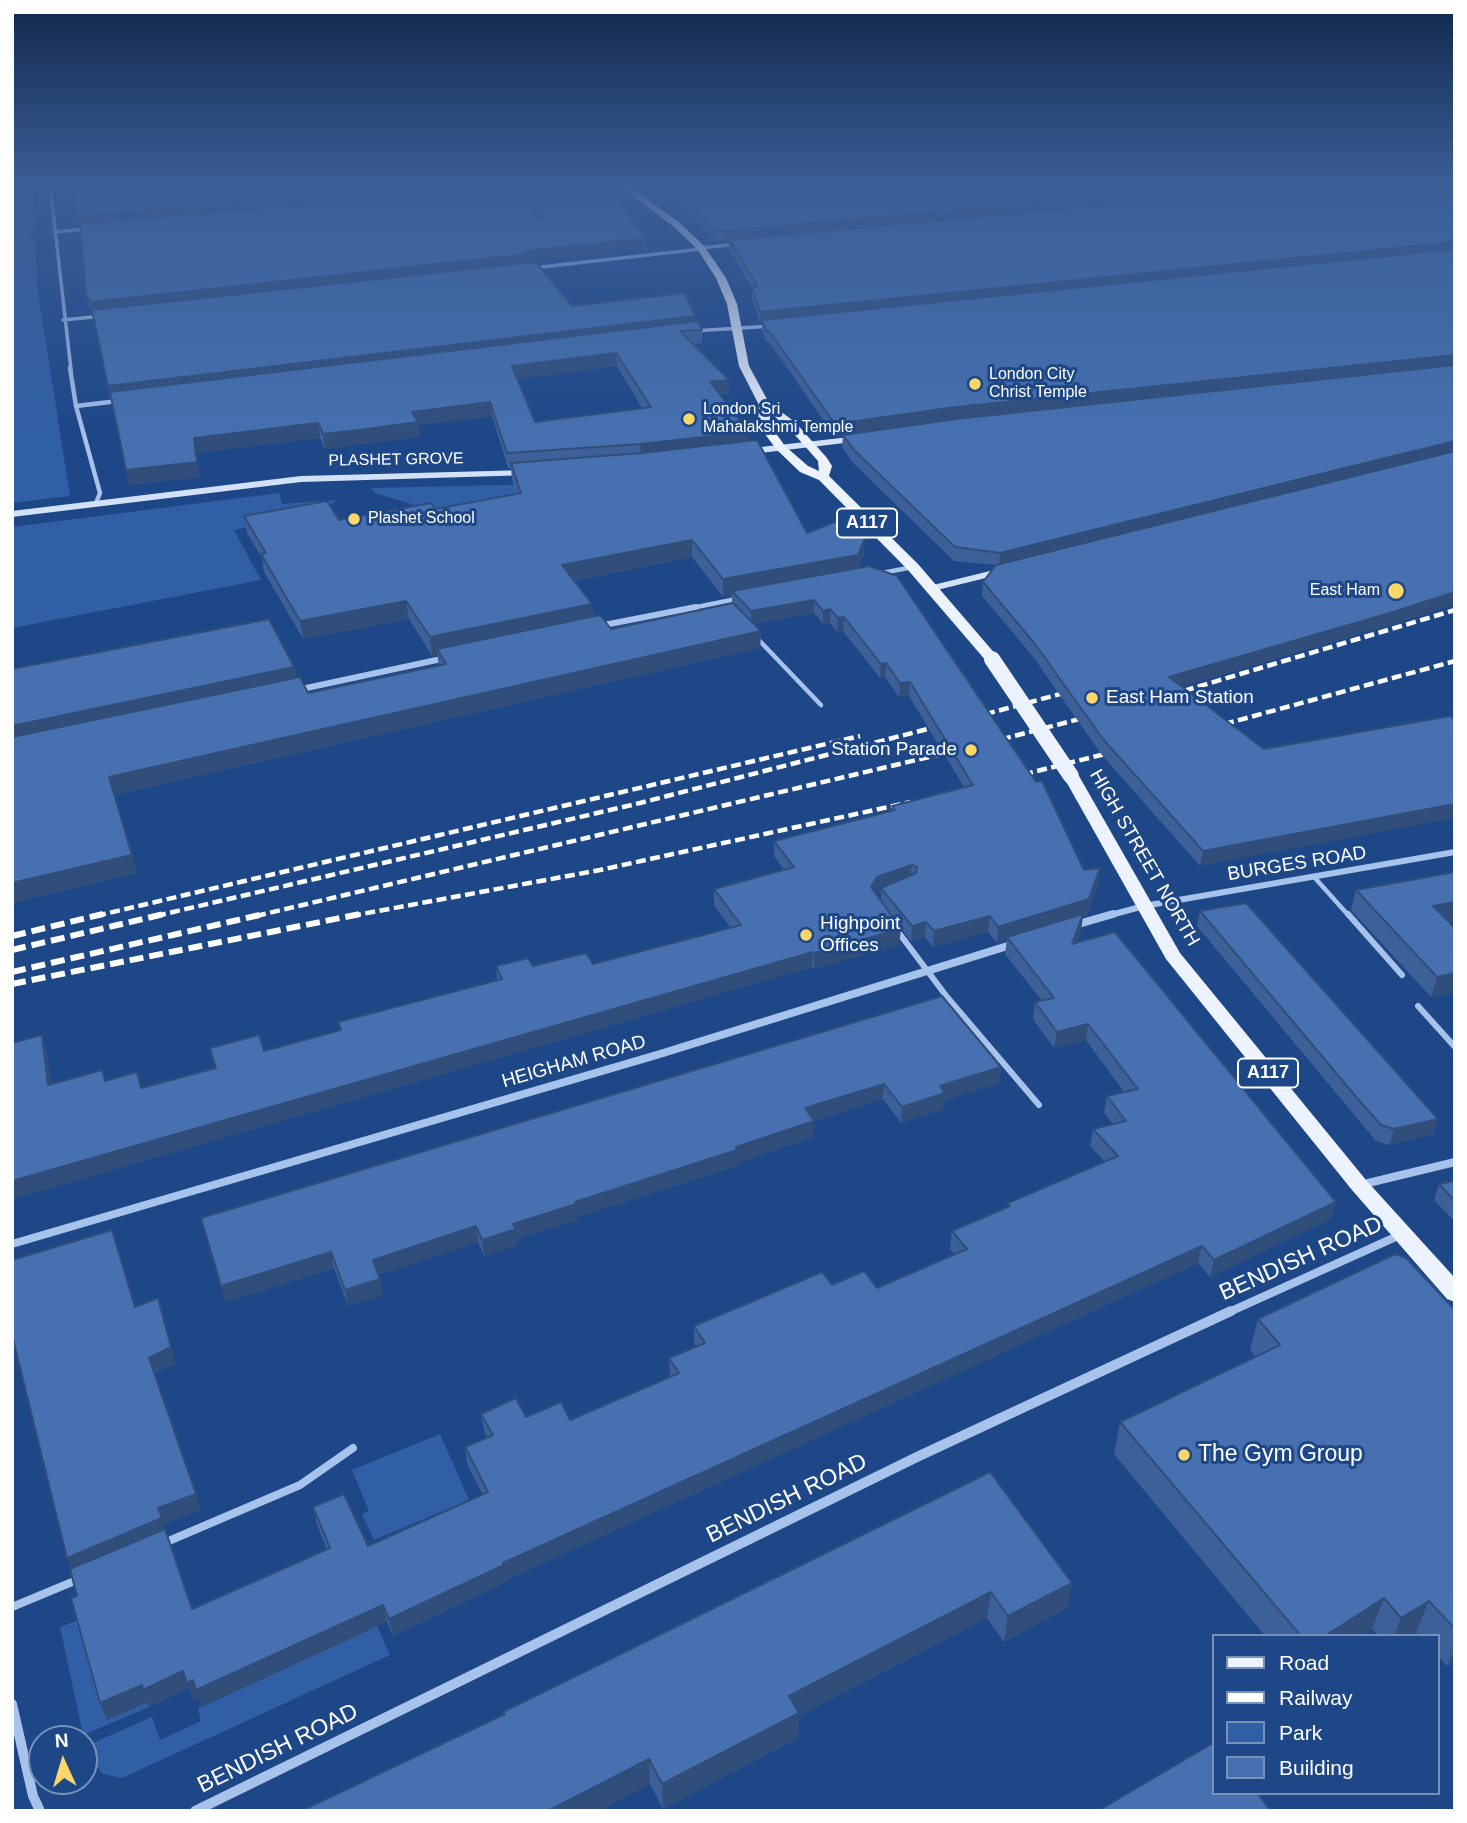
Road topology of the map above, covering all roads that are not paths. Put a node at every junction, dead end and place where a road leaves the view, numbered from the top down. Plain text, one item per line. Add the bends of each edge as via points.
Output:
1 (58, 269) edge
2 (715, 269) edge
3 (111, 315) edge
4 (63, 320) junction
5 (776, 325) edge
6 (736, 328) junction
7 (682, 333) edge
8 (130, 400) edge
9 (765, 405) junction
10 (76, 406) junction
11 (866, 438) edge
12 (809, 444) junction
13 (781, 448) junction
14 (734, 453) edge
15 (537, 472) edge
16 (823, 477) junction
17 (96, 503) junction
18 (12, 514) edge
19 (913, 567) junction
20 (1013, 568) edge
21 (869, 575) edge
22 (933, 587) junction
23 (754, 595) edge
24 (594, 627) edge
25 (750, 631) edge
26 (449, 657) edge
27 (290, 691) edge
28 (821, 705) dead end
29 (1455, 852) edge
30 (1315, 878) junction
31 (1144, 906) junction
32 (891, 923) edge
33 (1066, 928) edge
34 (1030, 939) edge
35 (926, 971) junction
36 (1402, 975) dead end
37 (1418, 1006) dead end
38 (1455, 1047) edge
39 (1039, 1105) dead end
40 (1455, 1162) edge
41 (1359, 1185) junction
42 (1401, 1234) junction
43 (12, 1244) edge
44 (1455, 1293) edge
45 (352, 1448) dead end
46 (160, 1545) edge
47 (84, 1577) edge
48 (12, 1607) edge
49 (12, 1704) edge
50 (40, 1811) edge
51 (195, 1811) edge

1 - 4 street
2 - 6 main road, HIGH STREET NORTH / A117 via 732,304
3 - 4 street
4 - 10 street
5 - 6 street
6 - 7 street
6 - 9 main road, HIGH STREET NORTH / A117 via 744,366
8 - 10 street
9 - 12 main road, HIGH STREET NORTH / A117
9 - 13 main road, HIGH STREET NORTH / A117 via 765,425
10 - 17 street via 100,493
11 - 12 main road
12 - 13 main road
12 - 16 main road, HIGH STREET NORTH / A117 via 827,466
13 - 14 main road
13 - 16 main road, HIGH STREET NORTH / A117 via 804,469
15 - 17 main road, PLASHET GROVE via 301,479
16 - 19 main road, HIGH STREET NORTH / A117
17 - 18 main road, PLASHET GROVE
19 - 21 street
19 - 22 main road, HIGH STREET NORTH / A117
20 - 22 main road
22 - 31 main road, HIGH STREET NORTH / A117, bridge via 992,659 1071,776
23 - 24 street
25 - 28 lane
26 - 27 street
29 - 30 street, BURGES ROAD
30 - 31 street, BURGES ROAD
30 - 36 lane
31 - 33 street
31 - 41 main road, HIGH STREET NORTH / A117 via 1172,955
32 - 35 lane
34 - 35 street, HEIGHAM ROAD
35 - 39 lane
35 - 43 street, HEIGHAM ROAD
37 - 38 lane
40 - 41 street
41 - 42 main road, HIGH STREET NORTH / A117
42 - 44 main road, HIGH STREET NORTH / A117
42 - 51 street, BENDISH ROAD via 919,1456
45 - 46 lane via 300,1485
47 - 48 lane
49 - 50 street

